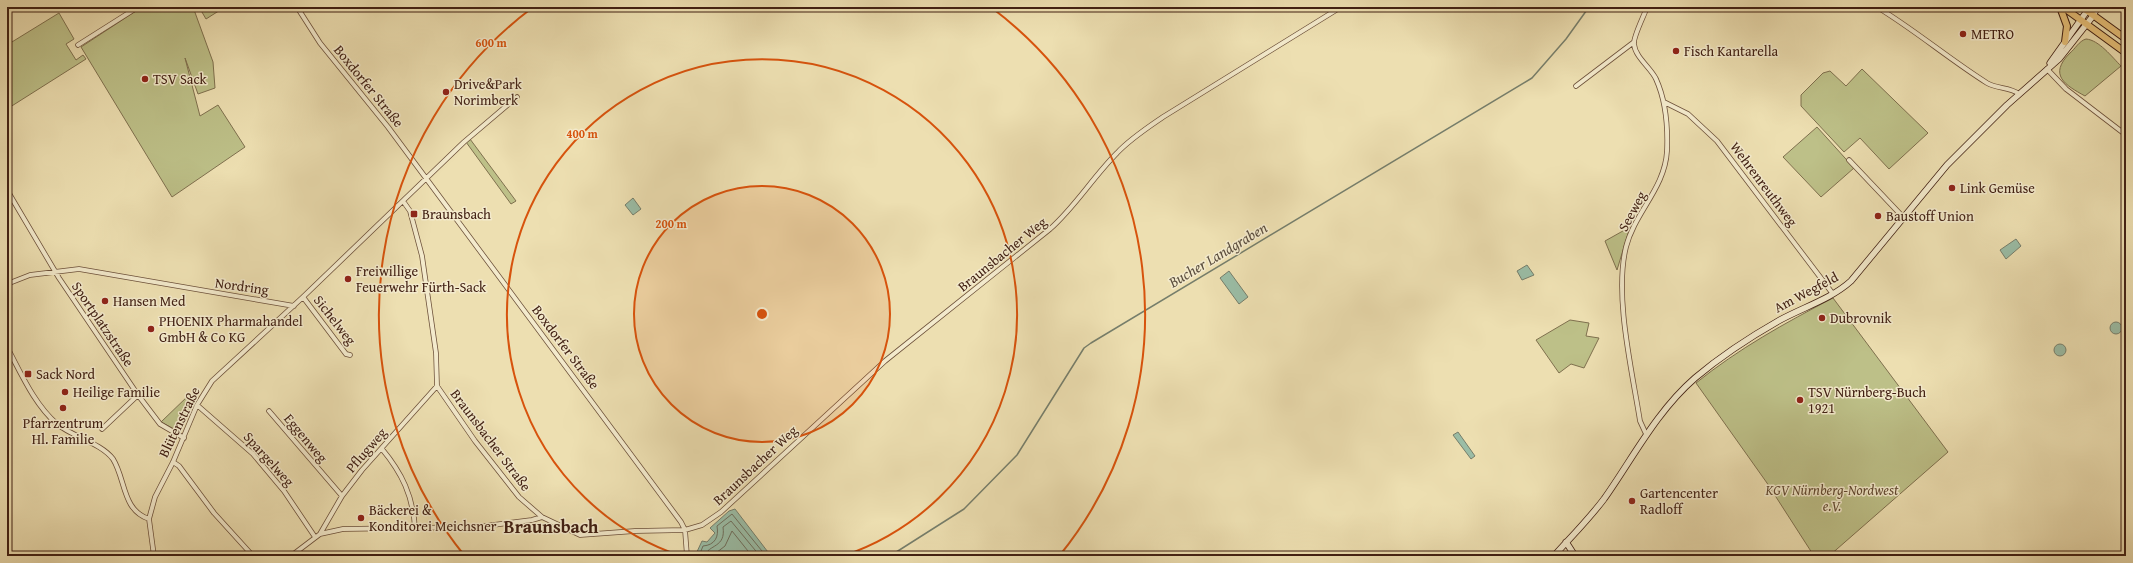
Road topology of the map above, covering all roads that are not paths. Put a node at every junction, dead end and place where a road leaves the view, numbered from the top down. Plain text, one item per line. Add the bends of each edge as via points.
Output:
1 (138, 7) edge
2 (297, 7) edge
3 (1341, 7) edge
4 (1647, 7) edge
5 (1877, 7) edge
6 (2060, 7) edge
7 (2063, 7) edge
8 (2082, 7) edge
9 (2099, 7) edge
10 (2089, 9) edge
11 (2093, 16) junction
12 (2081, 20) junction
13 (2087, 25) junction
14 (2126, 39) edge
15 (1634, 42) junction
16 (2065, 42) junction
17 (78, 46) dead end
18 (2126, 52) edge
19 (2047, 69) junction
20 (1576, 86) dead end
21 (2019, 94) junction
22 (517, 98) dead end
23 (1664, 102) junction
24 (2126, 135) edge
25 (1849, 160) dead end
26 (426, 177) junction
27 (7, 190) edge
28 (403, 201) junction
29 (1903, 217) junction
30 (56, 271) junction
31 (7, 284) edge
32 (1833, 294) junction
33 (303, 297) junction
34 (294, 306) junction
35 (7, 347) edge
36 (350, 355) dead end
37 (437, 386) junction
38 (138, 395) junction
39 (197, 405) junction
40 (269, 411) dead end
41 (102, 429) dead end
42 (1646, 434) junction
43 (184, 438) junction
44 (382, 449) junction
45 (173, 462) junction
46 (342, 496) junction
47 (542, 517) junction
48 (149, 519) junction
49 (415, 528) junction
50 (686, 530) junction
51 (320, 534) junction
52 (315, 537) junction
53 (1566, 542) junction
54 (154, 556) edge
55 (253, 556) edge
56 (291, 556) edge
57 (687, 556) edge
58 (1554, 556) edge
59 (1576, 556) edge

1 - 17 street
2 - 26 street, Boxdorfer Straße via 320,43
3 - 50 street, Braunsbacher Weg via 1163,117 1131,140 1110,160 1070,210 1050,230 885,361 721,512 702,525
4 - 15 street
5 - 21 street via 1988,84
6 - 16 main road via 2067,26
7 - 12 main road
8 - 10 main road
9 - 11 street
10 - 11 main road
10 - 12 street, Am Wegfeld
11 - 13 street, Am Wegfeld
11 - 14 main road
12 - 13 main road
12 - 16 street, Am Wegfeld
13 - 18 main road
13 - 19 street, Am Wegfeld via 2059,59
15 - 20 street
15 - 23 street, Seeweg via 1635,48 1656,78
16 - 19 street, Am Wegfeld
19 - 21 street, Am Wegfeld
19 - 24 street via 2066,89
21 - 29 street, Am Wegfeld via 1950,162
22 - 26 street
23 - 32 street, Wehrenreuthweg via 1688,114 1717,141
23 - 42 street, Seeweg via 1666,163 1655,191 1626,245 1622,269 1622,294 1630,355 1640,421
25 - 29 street
26 - 28 street
26 - 50 street, Boxdorfer Straße
27 - 30 street, Sportplatzstraße
28 - 33 street
28 - 37 street, Braunsbacher Straße via 410,212 422,256 436,353
29 - 32 street, Am Wegfeld via 1856,276
30 - 31 street, Nordring via 30,275
30 - 34 street, Nordring via 79,270
30 - 38 street, Sportplatzstraße
32 - 42 street, Am Wegfeld via 1780,320 1726,354 1684,389
33 - 34 street
33 - 36 street, Sichelweg via 346,354
34 - 39 street, Blütenstraße via 212,381
35 - 48 street via 44,411 66,431 100,447 108,454 116,465 132,508
37 - 44 street, Pflugweg
37 - 47 street, Braunsbacher Straße via 504,481
38 - 41 street
38 - 43 street, Sportplatzstraße via 160,424
39 - 43 street, Blütenstraße
39 - 52 street, Spargelweg via 258,460 284,491
40 - 46 street, Eggenweg
42 - 53 street, Am Wegfeld via 1603,500
43 - 45 street, Blütenstraße
44 - 46 street, Pflugweg
44 - 49 street via 404,480 412,501
45 - 48 street, Blütenstraße via 157,490
45 - 55 street via 179,466 214,514
46 - 51 street, Pflugweg
47 - 49 street via 484,526
47 - 50 street, Braunsbacher Straße via 580,535
48 - 54 street, Blütenstraße
49 - 51 street via 343,529
50 - 57 street
51 - 52 street
52 - 56 street
53 - 58 street, Am Wegfeld
53 - 59 street

